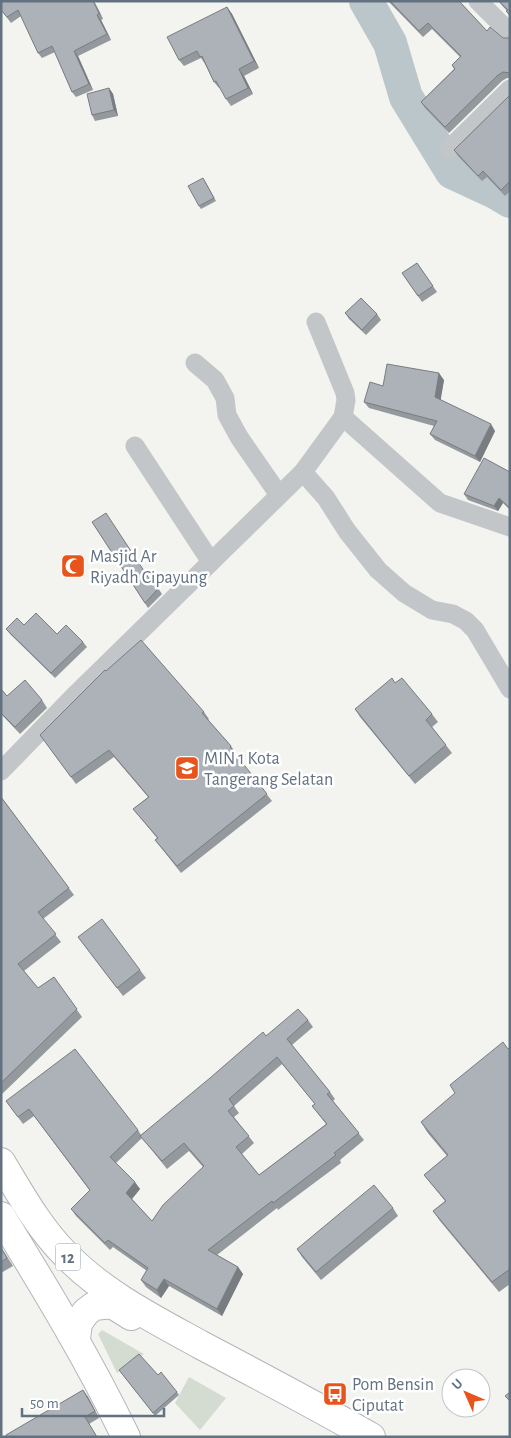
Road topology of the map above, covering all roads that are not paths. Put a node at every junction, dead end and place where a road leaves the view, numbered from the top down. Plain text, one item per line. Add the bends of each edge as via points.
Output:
1 (478, 1) edge
2 (510, 33) edge
3 (510, 89) edge
4 (449, 149) dead end
5 (316, 322) dead end
6 (195, 364) dead end
7 (343, 417) junction
8 (134, 446) dead end
9 (303, 472) junction
10 (279, 495) junction
11 (510, 527) edge
12 (211, 562) junction
13 (510, 689) edge
14 (1, 771) edge
15 (1, 1162) edge
16 (1, 1216) edge
17 (163, 1324) junction
18 (76, 1339) junction
19 (126, 1437) edge
20 (371, 1437) edge

1 - 2 street
3 - 4 street
5 - 7 street via 345,393
6 - 10 street via 215,380 225,398 226,415
7 - 9 street
7 - 11 street via 440,503
8 - 12 street
9 - 10 street
9 - 13 street via 378,570 404,593 432,610 466,620
10 - 12 street
12 - 14 street
15 - 17 highway, 12 via 35,1219 66,1255 90,1278
16 - 18 highway, 12
17 - 18 highway via 135,1320 112,1304 101,1304 86,1312 78,1323
17 - 20 highway, 12
18 - 19 highway, 12

